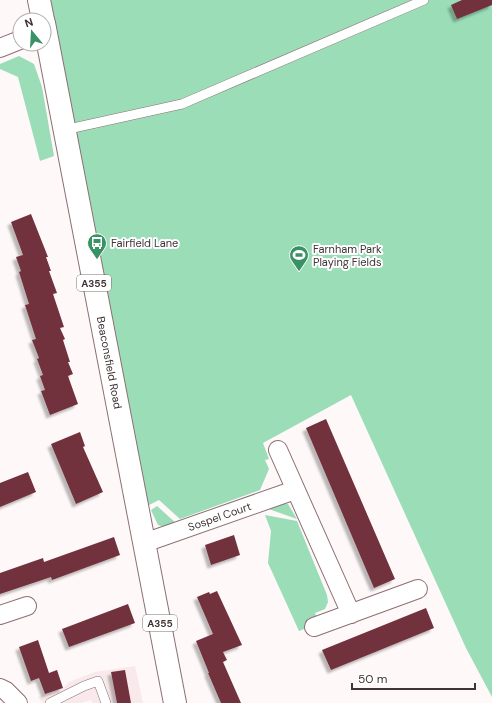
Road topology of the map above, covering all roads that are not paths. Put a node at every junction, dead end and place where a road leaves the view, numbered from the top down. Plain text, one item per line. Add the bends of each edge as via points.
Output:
1 (39, 0) edge
2 (424, 0) edge
3 (41, 12) edge
4 (12, 43) edge
5 (0, 48) edge
6 (49, 52) edge
7 (64, 130) junction
8 (278, 450) dead end
9 (296, 490) junction
10 (144, 543) junction
11 (418, 589) dead end
12 (27, 606) dead end
13 (351, 614) junction
14 (0, 616) edge
15 (314, 627) dead end
16 (0, 688) edge
17 (18, 703) edge
18 (50, 703) edge
19 (106, 703) edge
20 (176, 703) edge

1 - 3 main road, Beaconsfield Road / A355
2 - 7 lane via 182,104
4 - 5 street
6 - 7 main road, Beaconsfield Road / A355
7 - 10 main road, Beaconsfield Road / A355
8 - 9 street
9 - 10 street, Sospel Court
9 - 13 street
10 - 20 main road, Beaconsfield Road / A355
11 - 13 street
12 - 14 street
13 - 15 street
16 - 17 street
18 - 19 lane via 98,682

